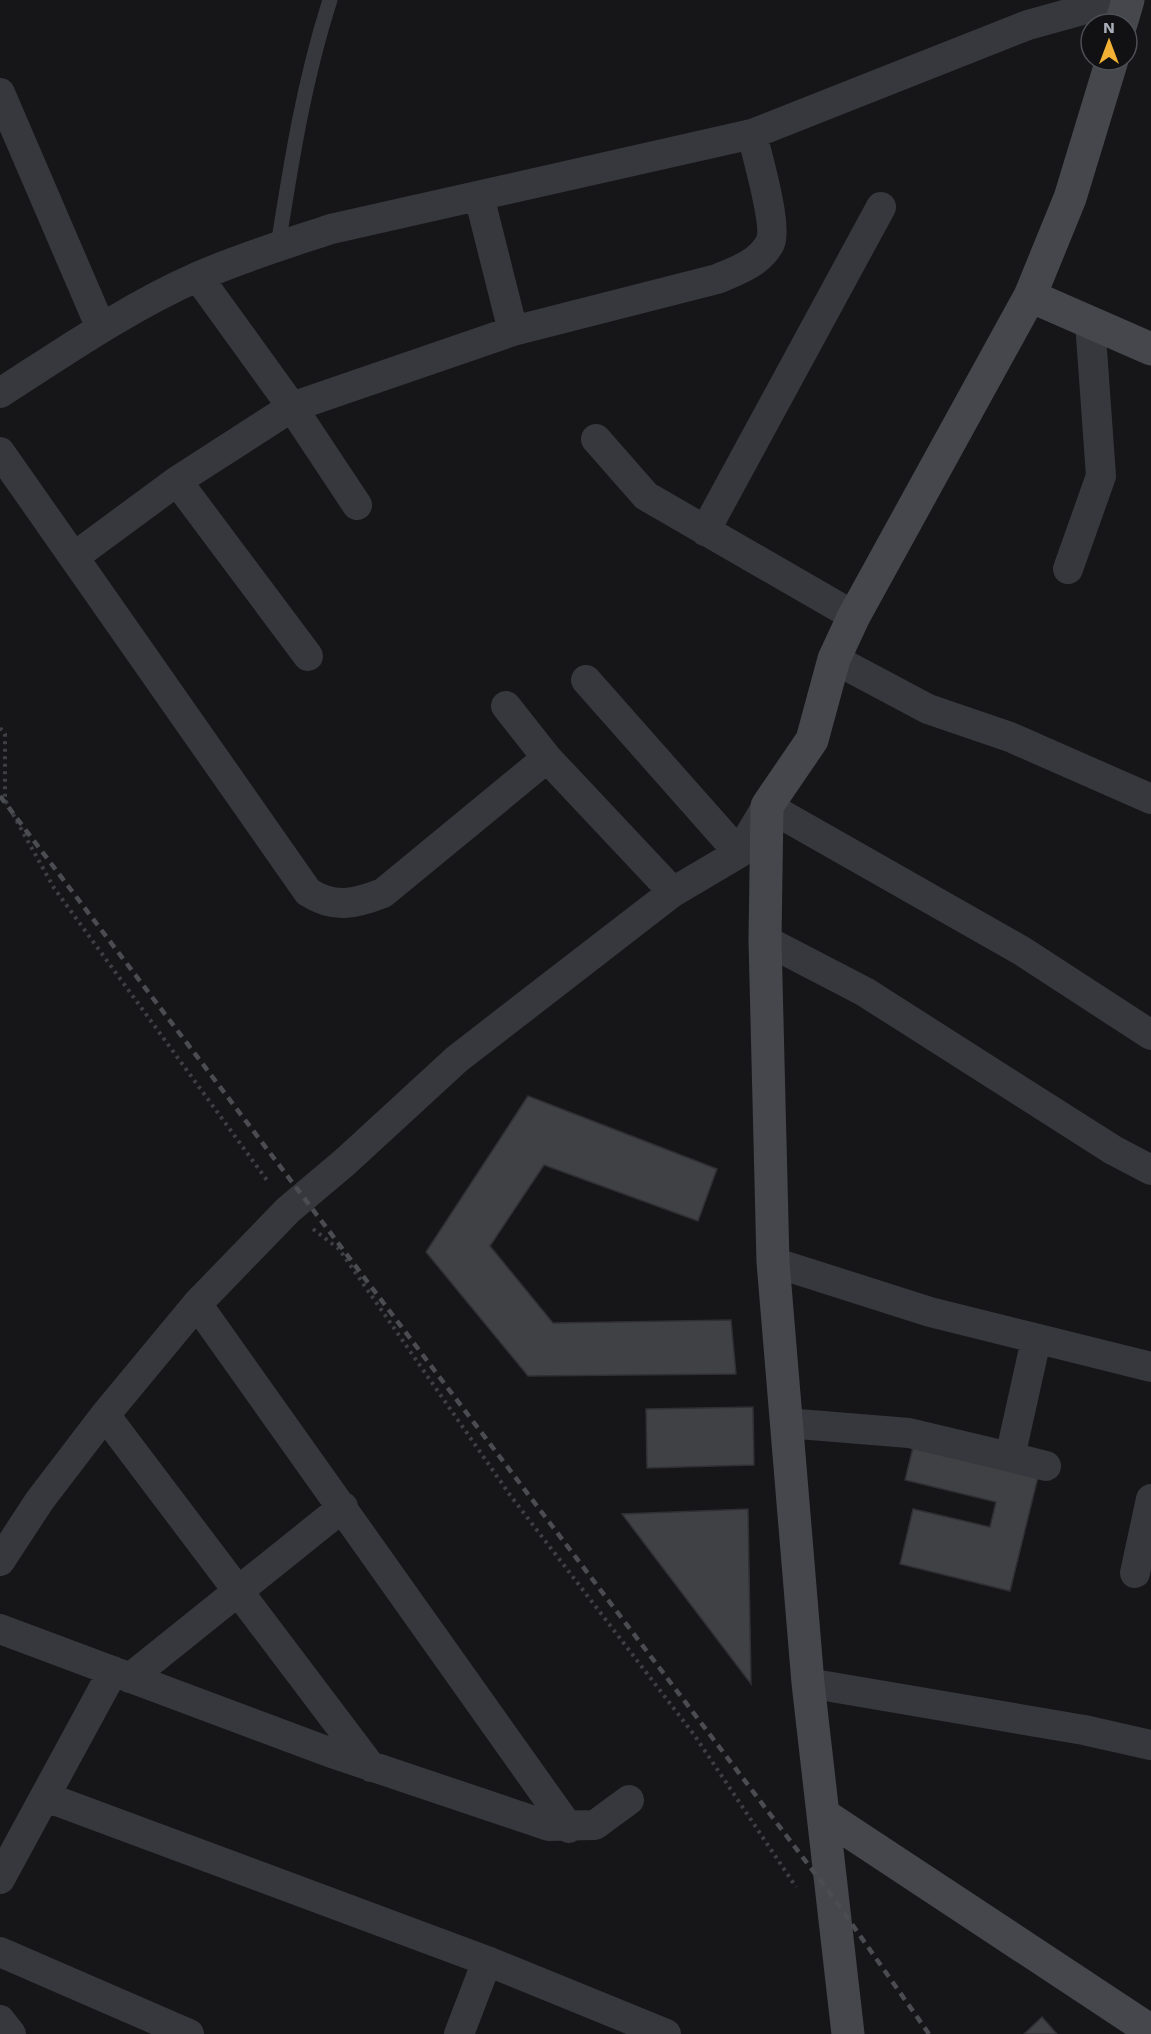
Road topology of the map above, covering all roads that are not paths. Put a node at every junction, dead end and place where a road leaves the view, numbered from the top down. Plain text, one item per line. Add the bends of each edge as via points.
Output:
1 (330, 0) edge
2 (1118, 0) edge
3 (1108, 72) edge
4 (0, 93) edge
5 (6, 121) edge
6 (752, 134) junction
7 (478, 196) junction
8 (881, 207) dead end
9 (278, 246) junction
10 (198, 277) junction
11 (1030, 296) junction
12 (1090, 322) junction
13 (101, 328) junction
14 (513, 331) junction
15 (1151, 349) edge
16 (0, 393) edge
17 (292, 407) junction
18 (596, 439) dead end
19 (0, 452) edge
20 (177, 481) junction
21 (357, 505) dead end
22 (705, 531) junction
23 (74, 557) junction
24 (1068, 569) dead end
25 (854, 616) junction
26 (308, 656) dead end
27 (834, 659) junction
28 (586, 680) dead end
29 (506, 706) dead end
30 (547, 758) junction
31 (1151, 799) edge
32 (767, 806) junction
33 (739, 853) junction
34 (673, 892) junction
35 (765, 940) junction
36 (1151, 1035) edge
37 (1151, 1170) edge
38 (773, 1262) junction
39 (197, 1304) junction
40 (1036, 1340) junction
41 (1151, 1367) edge
42 (105, 1415) junction
43 (786, 1423) junction
44 (1010, 1457) junction
45 (1047, 1466) dead end
46 (1151, 1499) edge
47 (343, 1508) junction
48 (0, 1561) edge
49 (1134, 1573) dead end
50 (238, 1591) junction
51 (0, 1629) edge
52 (122, 1674) junction
53 (808, 1683) junction
54 (1151, 1745) edge
55 (371, 1767) junction
56 (46, 1797) junction
57 (629, 1800) dead end
58 (824, 1815) junction
59 (568, 1828) junction
60 (0, 1880) edge
61 (0, 1952) edge
62 (487, 1961) junction
63 (0, 2020) edge
64 (1151, 2031) edge
65 (11, 2034) edge
66 (189, 2034) edge
67 (459, 2034) edge
68 (666, 2034) edge
69 (848, 2034) edge

1 - 9 lane via 294,139
2 - 6 street via 1028,25
3 - 11 street via 1070,198
4 - 5 street
5 - 13 street
6 - 7 street
6 - 14 street via 773,226 770,242 760,256 717,279
7 - 9 street via 331,229
7 - 14 street
8 - 22 street
9 - 10 street
10 - 13 street
10 - 17 street
11 - 12 street
11 - 25 street
12 - 15 street
12 - 24 street via 1101,476
13 - 16 street
14 - 17 street
17 - 20 street
17 - 21 street
18 - 22 street via 646,496
19 - 23 street
20 - 23 street
20 - 26 street
22 - 25 street
23 - 30 street via 308,892 322,901 342,905 383,893
25 - 27 street
27 - 31 street via 928,709 1010,737
27 - 32 street via 812,740
28 - 33 street
29 - 30 street
30 - 34 street
32 - 33 street
32 - 35 street
32 - 36 street via 1022,951
33 - 34 street
34 - 39 street via 457,1059 288,1210
35 - 37 street via 865,992 1113,1150
35 - 38 street
38 - 40 street via 930,1312
38 - 43 street
39 - 42 street
39 - 47 street
40 - 41 street
40 - 44 street
42 - 48 street via 40,1500
42 - 50 street
43 - 44 street via 909,1433
43 - 53 street
44 - 45 street
46 - 49 street
47 - 50 street
47 - 59 street
50 - 52 street
50 - 55 street
51 - 52 street
52 - 55 street
52 - 56 street
53 - 54 street
53 - 58 street
55 - 59 street via 549,1827
56 - 60 street
56 - 62 street
57 - 59 street via 595,1825
58 - 64 street
58 - 69 street
61 - 66 street
62 - 67 street
62 - 68 street
63 - 65 street

